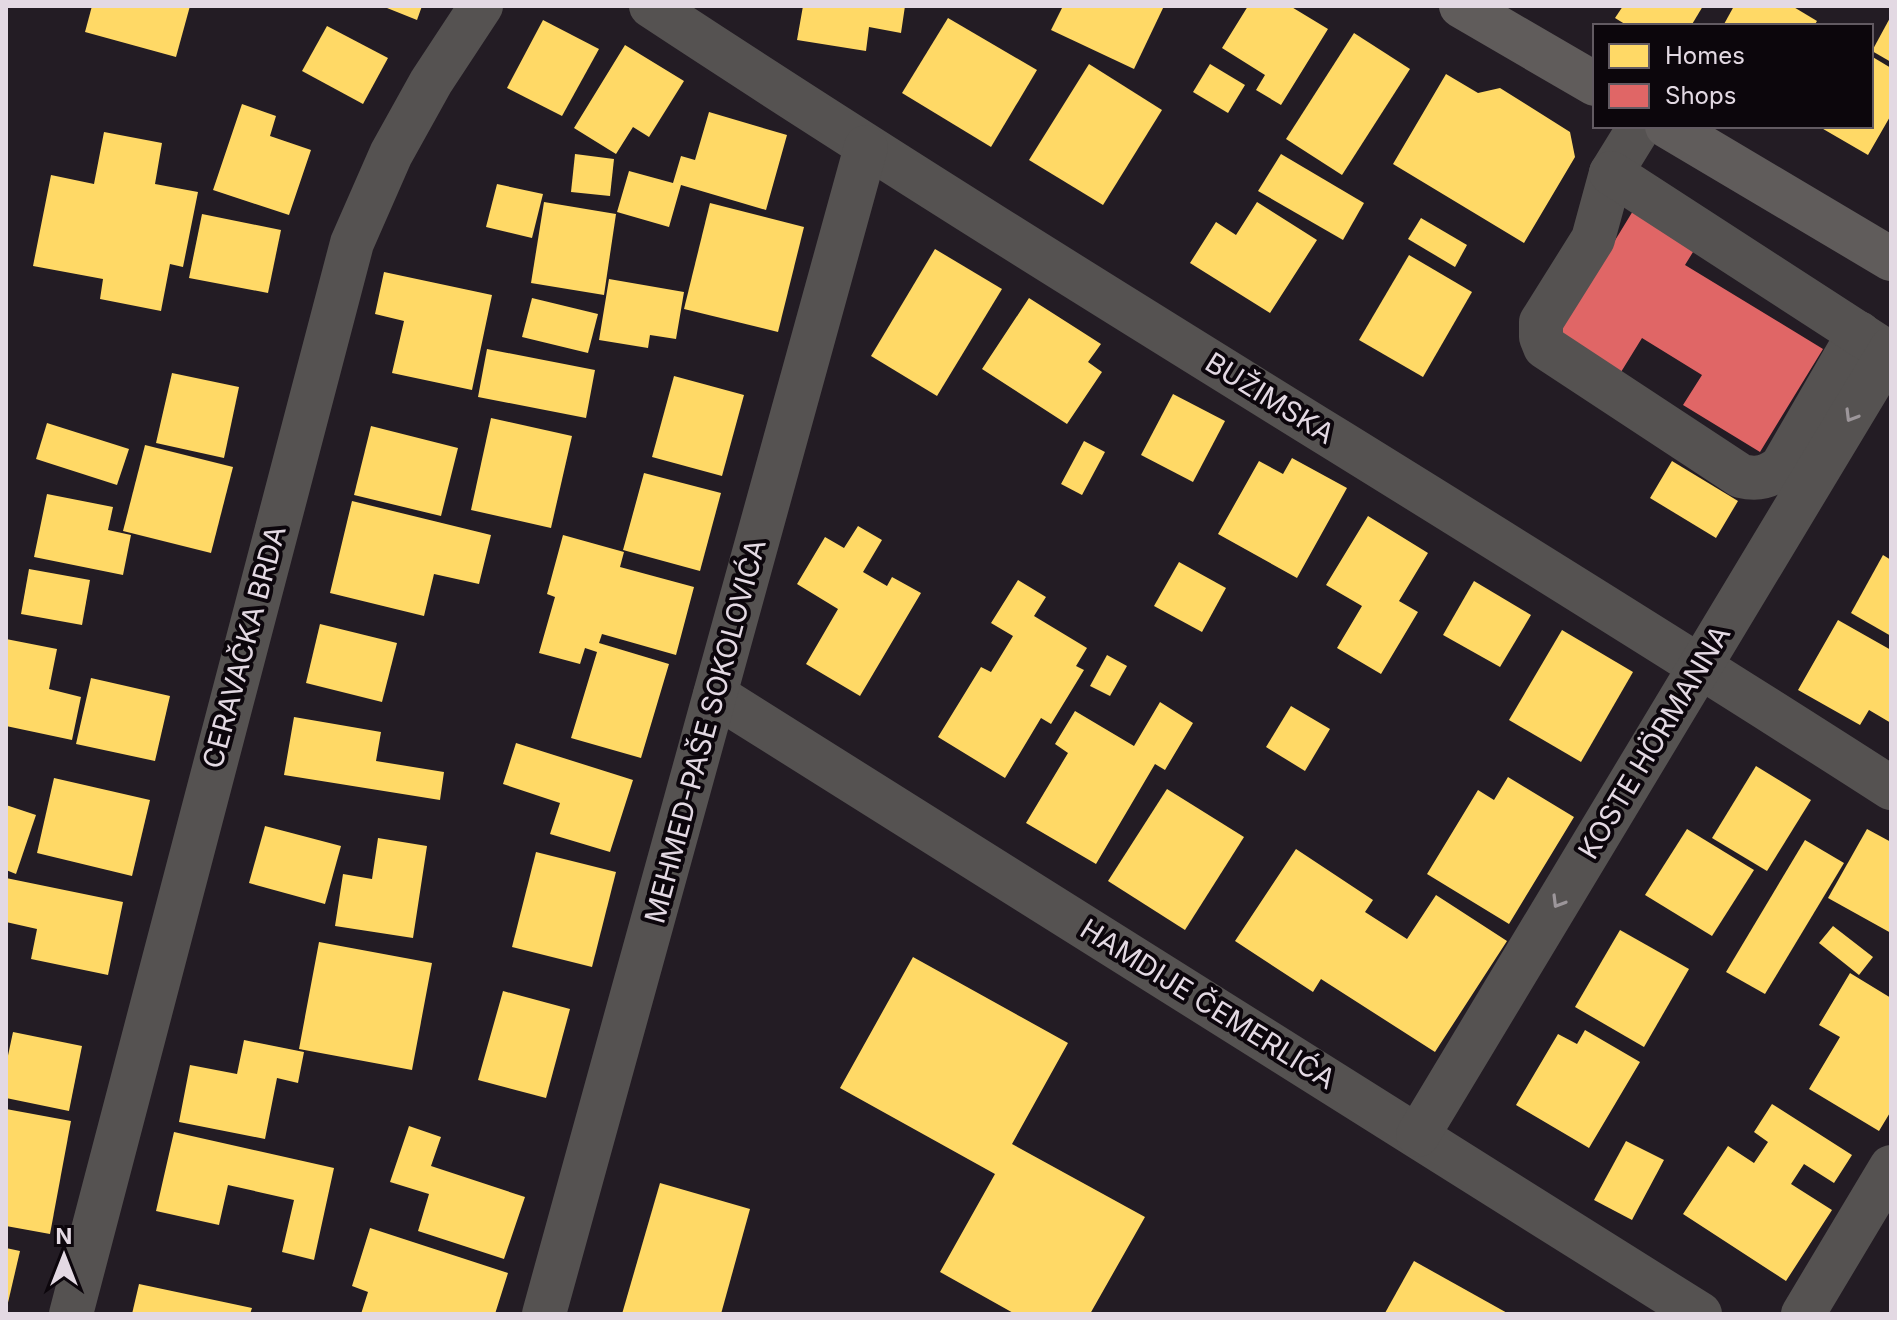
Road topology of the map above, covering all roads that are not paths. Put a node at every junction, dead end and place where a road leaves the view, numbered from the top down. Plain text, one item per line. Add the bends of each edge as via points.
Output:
1 (481, 6) edge
2 (651, 6) edge
3 (1461, 6) edge
4 (1593, 83) edge
5 (1639, 128) edge
6 (1670, 128) edge
7 (866, 147) junction
8 (1611, 173) junction
9 (1891, 259) edge
10 (1879, 345) edge
11 (1701, 665) junction
12 (715, 695) junction
13 (1891, 788) edge
14 (1418, 1135) junction
15 (1891, 1167) edge
16 (71, 1314) edge
17 (544, 1314) edge
18 (1700, 1314) edge
19 (1803, 1314) edge

1 - 16 street, CERAVAČKA BRDA via 391,154 352,243
2 - 7 street, BUŽIMSKA
3 - 4 main road
5 - 8 street
6 - 9 main road
7 - 11 street, BUŽIMSKA
7 - 12 street, MEHMED-PAŠE SOKOLOVIĆA
8 - 10 street
8 - 10 street via 1593,239 1545,314 1545,347 1741,476 1764,477 1782,466
10 -> 11 street, KOSTE HÖRMANNA
11 - 13 street, BUŽIMSKA
11 -> 14 street, KOSTE HÖRMANNA
12 - 14 street, HAMDIJE ČEMERLIĆA
12 - 17 street, MEHMED-PAŠE SOKOLOVIĆA
14 - 18 street, HAMDIJE ČEMERLIĆA
15 - 19 street

